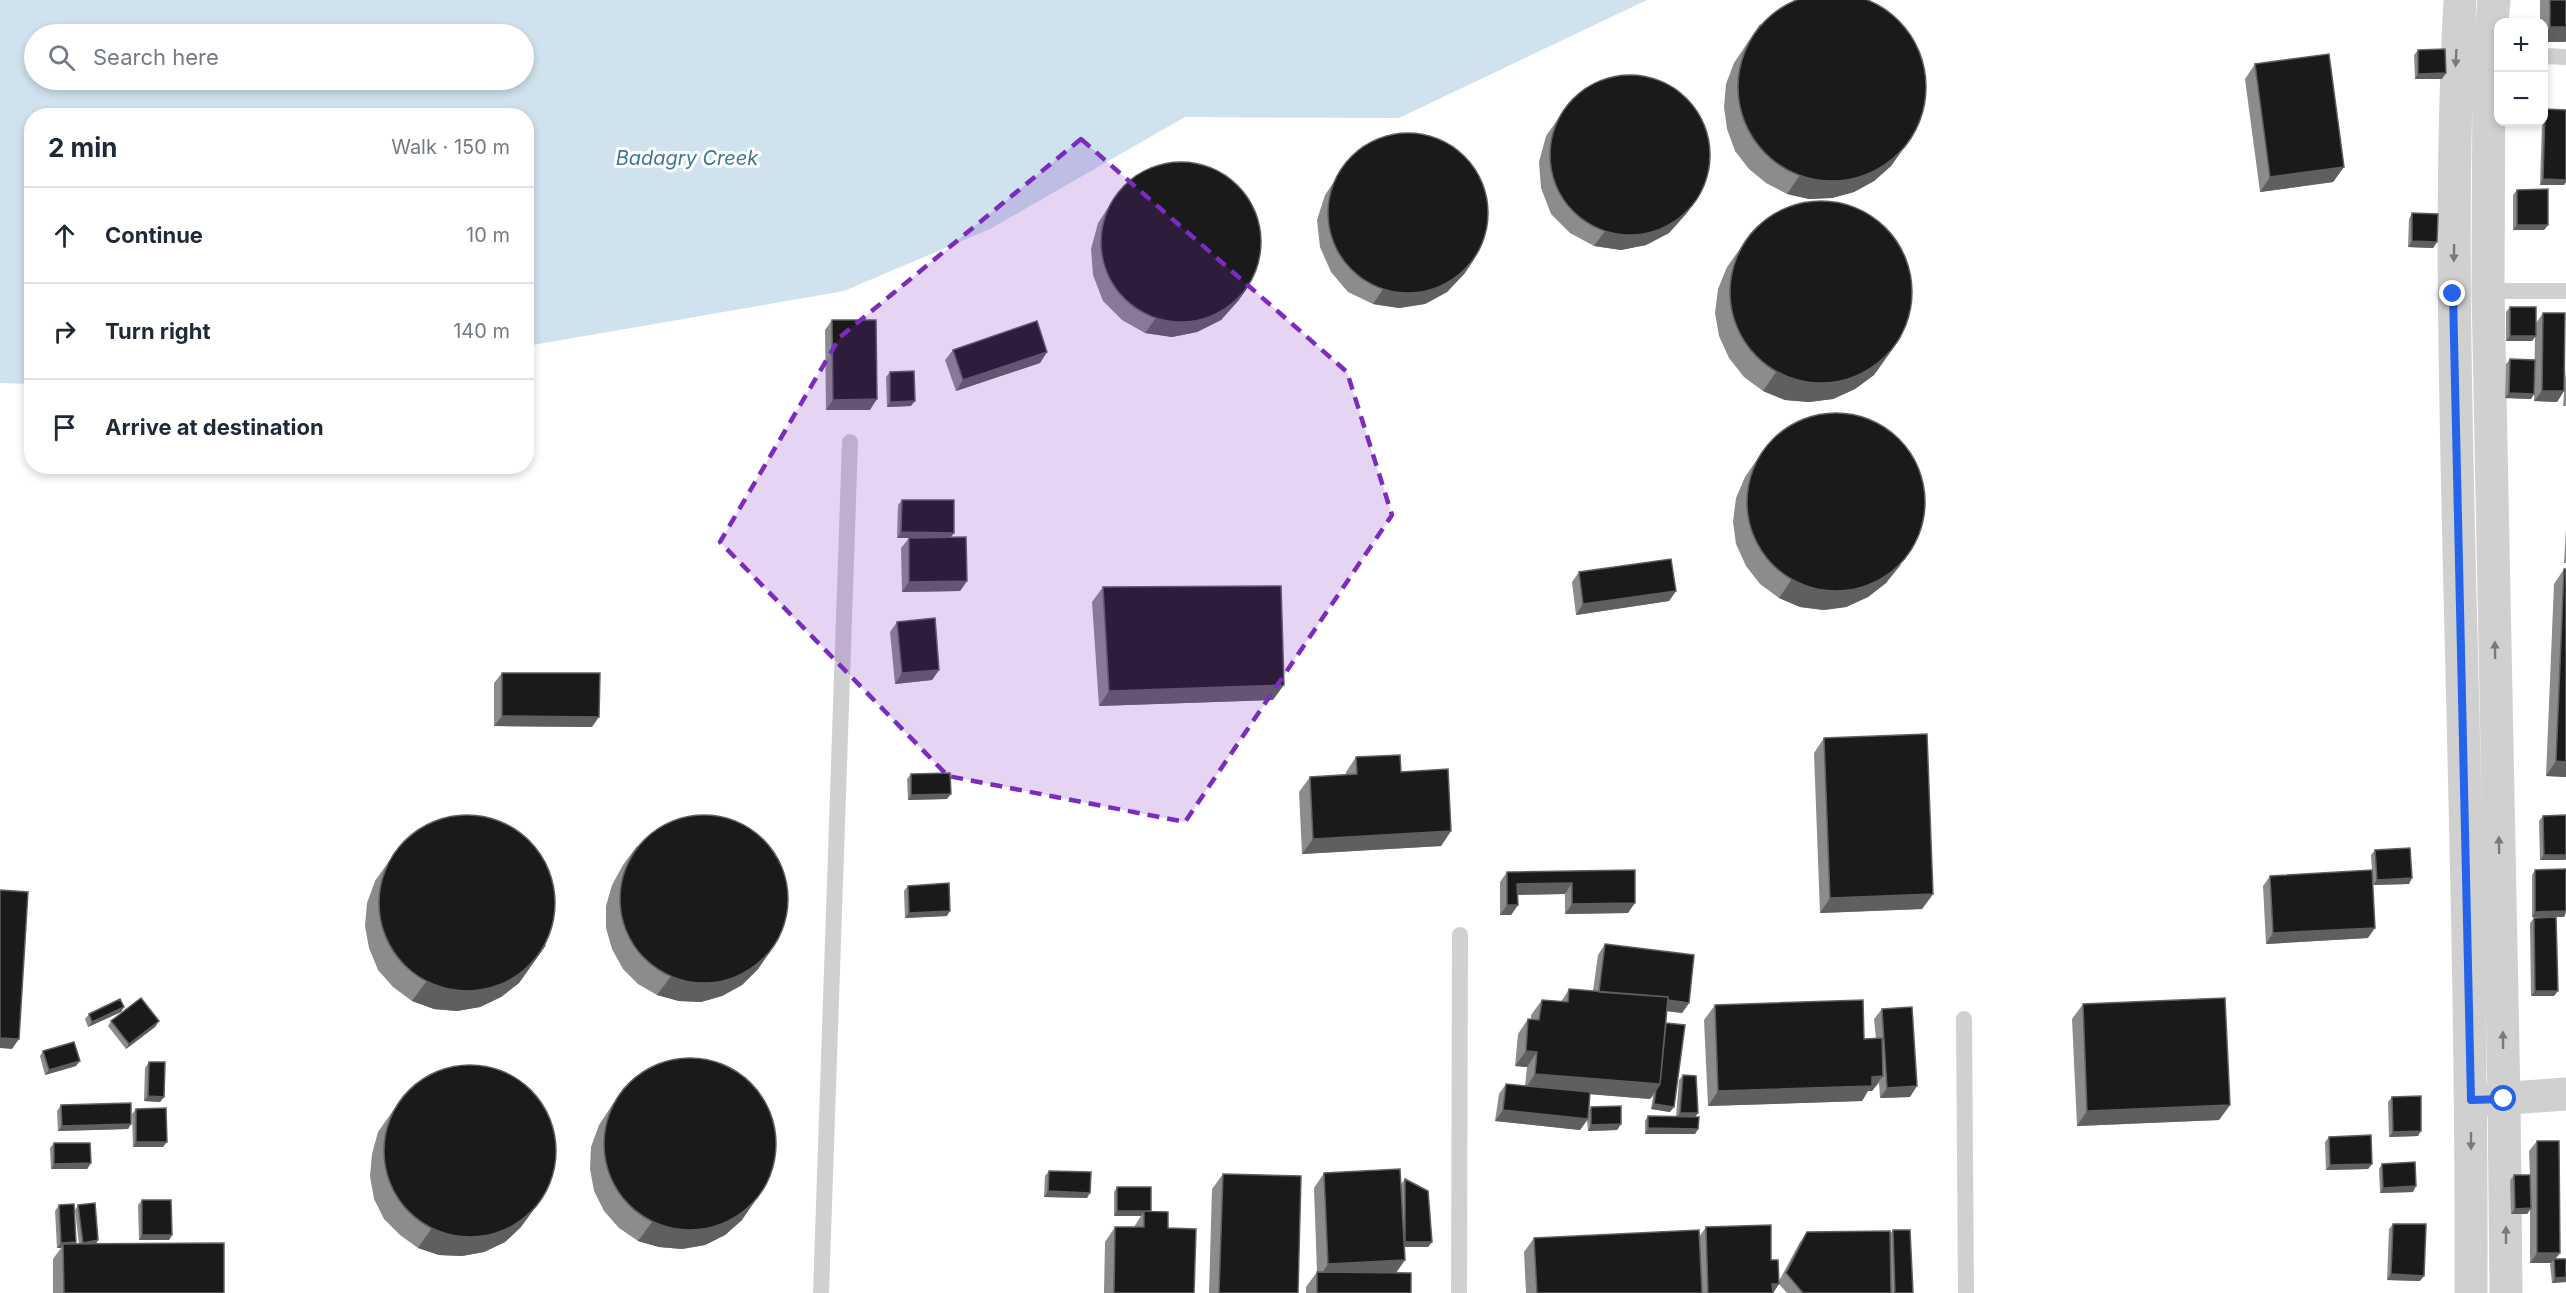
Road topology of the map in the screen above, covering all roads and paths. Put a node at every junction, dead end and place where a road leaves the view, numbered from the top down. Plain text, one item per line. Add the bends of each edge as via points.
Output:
1 (2460, 0) edge
2 (2494, 0) edge
3 (2494, 18) edge
4 (2494, 55) edge
5 (2548, 56) edge
6 (2566, 57) edge
7 (2488, 291) junction
8 (2566, 291) edge
9 (850, 442) dead end
10 (1460, 935) dead end
11 (1964, 1019) dead end
12 (2566, 1094) edge
13 (2504, 1099) junction
14 (2471, 1100) junction
15 (821, 1293) edge
16 (1459, 1293) edge
17 (1966, 1293) edge
18 (2471, 1293) edge
19 (2506, 1293) edge

1 -> 14 street via 2453,294
2 - 3 street
4 - 7 street
5 - 6 lane
7 - 8 lane
13 -> 7 street
9 - 15 lane
10 - 16 lane
11 - 17 lane
12 - 13 street
13 - 14 street
19 -> 13 street
14 -> 18 street

